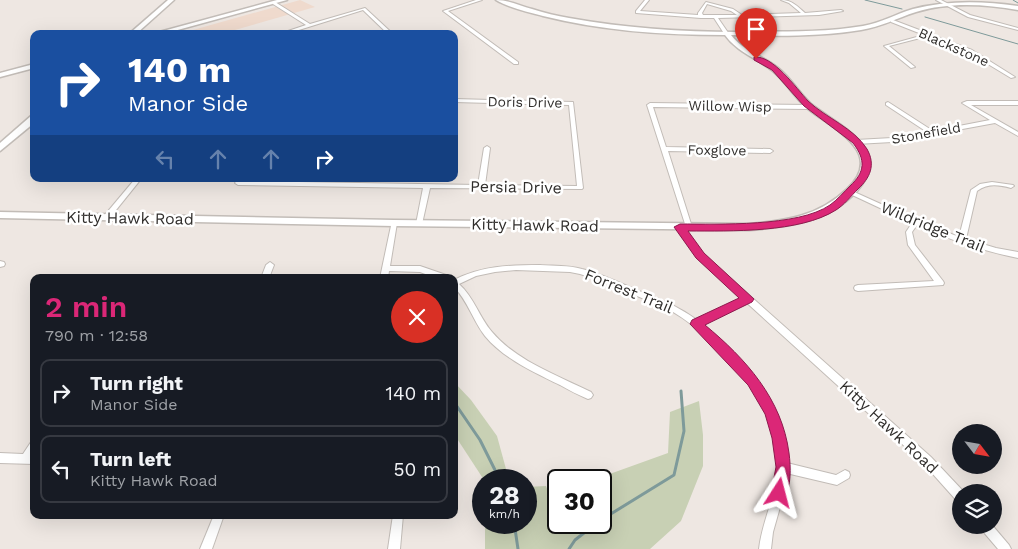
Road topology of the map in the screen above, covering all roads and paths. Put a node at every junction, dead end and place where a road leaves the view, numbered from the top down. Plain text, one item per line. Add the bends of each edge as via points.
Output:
1 (177, 0) edge
2 (284, 0) edge
3 (480, 0) edge
4 (499, 0) edge
5 (647, 0) edge
6 (783, 0) edge
7 (938, 0) edge
8 (274, 3) junction
9 (169, 4) edge
10 (948, 5) junction
11 (1018, 7) edge
12 (841, 11) dead end
13 (804, 14) junction
14 (741, 16) junction
15 (700, 17) junction
16 (715, 17) junction
17 (892, 21) junction
18 (148, 25) junction
19 (309, 26) junction
20 (175, 28) junction
21 (1018, 29) edge
22 (137, 30) edge
23 (142, 30) edge
24 (168, 30) edge
25 (295, 30) edge
26 (386, 30) edge
27 (727, 34) junction
28 (928, 35) junction
29 (516, 63) dead end
30 (30, 67) edge
31 (913, 67) dead end
32 (0, 75) edge
33 (1013, 77) dead end
34 (458, 100) edge
35 (1018, 103) edge
36 (888, 104) dead end
37 (810, 107) junction
38 (995, 121) junction
39 (30, 122) edge
40 (932, 133) junction
41 (1018, 134) edge
42 (856, 142) junction
43 (0, 148) edge
44 (487, 148) dead end
45 (665, 149) junction
46 (770, 151) dead end
47 (136, 182) edge
48 (366, 182) edge
49 (392, 182) edge
50 (427, 186) junction
51 (1011, 186) dead end
52 (481, 187) junction
53 (580, 188) joint
54 (850, 192) junction
55 (0, 215) edge
56 (106, 218) junction
57 (916, 222) junction
58 (394, 223) junction
59 (419, 224) junction
60 (684, 227) junction
61 (962, 241) junction
62 (1018, 255) edge
63 (270, 265) dead end
64 (386, 268) junction
65 (267, 274) edge
66 (385, 274) edge
67 (434, 274) edge
68 (458, 281) edge
69 (458, 287) edge
70 (858, 288) dead end
71 (748, 299) junction
72 (696, 324) junction
73 (588, 395) dead end
74 (0, 458) edge
75 (29, 459) edge
76 (783, 467) junction
77 (845, 474) dead end
78 (952, 487) edge
79 (217, 519) edge
80 (398, 519) edge
81 (992, 534) edge
82 (206, 549) edge
83 (394, 549) edge
84 (765, 549) edge
85 (1005, 549) edge

1 - 9 street
2 - 8 street
3 - 29 street via 445,12
4 - 27 street via 546,14 606,26
5 - 15 street via 637,12
6 - 13 street
7 - 10 street
8 - 19 street
8 - 20 street
9 - 18 street
9 - 22 street
10 - 11 street
10 - 17 street via 914,11
10 - 21 street via 976,18
12 - 13 street
13 - 14 street
14 - 15 street via 706,3
14 - 16 street
15 - 16 street
16 - 27 street
17 - 27 street via 846,30
17 - 28 street, Blackstone
18 - 20 street via 154,29
18 - 23 street
19 - 25 street
19 - 26 street via 364,10
20 - 24 street
27 - 37 street via 741,50 774,69
28 - 31 street via 886,46
28 - 33 street, Blackstone via 970,51
30 - 32 street
34 - 53 street, Doris Drive via 570,103
35 - 38 street via 965,103
36 - 40 street
37 - 42 street
37 - 45 street, Willow Wisp via 650,105
38 - 40 street, Stonefield
38 - 41 street
39 - 43 street
40 - 42 street, Stonefield
42 - 54 street via 866,156 867,168 863,180
44 - 52 street
45 - 46 street, Foxglove
45 - 60 street
47 - 56 street
48 - 49 street, Persia Drive
49 - 50 street, Persia Drive
50 - 52 street, Persia Drive
50 - 59 street
51 - 61 street via 991,183 974,190
52 - 53 street, Persia Drive
54 - 57 street, Wildridge Trail
54 - 60 street via 834,207 814,217 757,227
55 - 56 street, Kitty Hawk Road
56 - 58 street, Kitty Hawk Road
57 - 61 street, Wildridge Trail
57 - 70 street via 910,232 912,244 940,283
58 - 59 street, Kitty Hawk Road
58 - 64 street
59 - 60 street, Kitty Hawk Road
60 - 71 street, Kitty Hawk Road via 700,256
61 - 62 street, Wildridge Trail
63 - 65 street
64 - 66 street
64 - 67 street via 420,269
68 - 72 street, Forrest Trail via 492,269 510,267 572,270 666,305
69 - 73 street via 472,303 489,334 504,349
71 - 72 street
71 - 78 street, Kitty Hawk Road via 927,460
72 - 76 street, Forrest Trail via 753,381 772,413 780,438
74 - 75 street
76 - 77 street via 838,480
76 - 84 street, Forrest Trail
79 - 82 street
80 - 83 street
81 - 85 street

